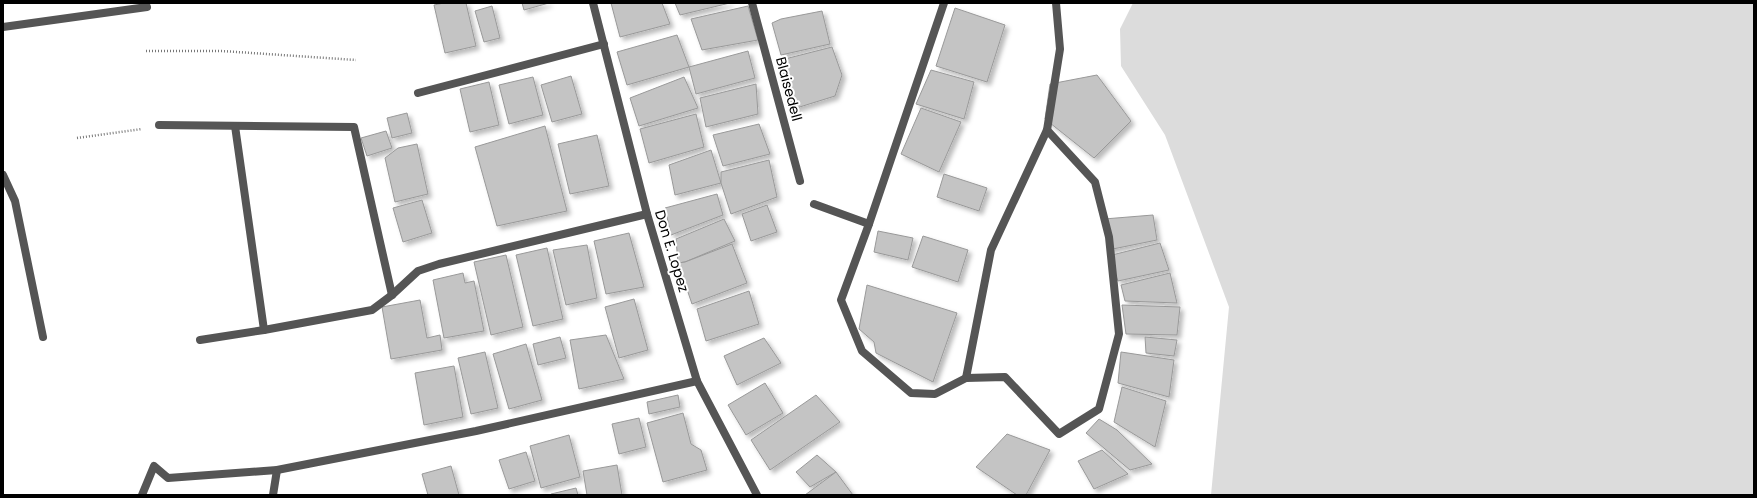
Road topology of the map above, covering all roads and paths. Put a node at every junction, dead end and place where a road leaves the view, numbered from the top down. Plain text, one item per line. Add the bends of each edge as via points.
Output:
1 (593, 3) edge
2 (752, 3) edge
3 (944, 3) edge
4 (1056, 3) edge
5 (147, 7) dead end
6 (3, 27) edge
7 (604, 44) junction
8 (146, 51) dead end
9 (356, 60) dead end
10 (418, 93) dead end
11 (159, 125) dead end
12 (235, 126) junction
13 (145, 129) dead end
14 (1047, 130) junction
15 (77, 138) dead end
16 (3, 175) edge
17 (800, 181) dead end
18 (814, 204) dead end
19 (647, 214) junction
20 (869, 224) junction
21 (392, 295) junction
22 (264, 330) junction
23 (43, 337) dead end
24 (200, 340) dead end
25 (966, 378) junction
26 (697, 381) junction
27 (277, 470) junction
28 (142, 495) edge
29 (273, 495) edge
30 (757, 495) edge

1 - 7 street, Don E. Lopez
2 - 17 street, Blaisedell
3 - 20 street
4 - 14 street via 1060,48
5 - 6 street
7 - 10 street
7 - 19 street, Don E. Lopez
8 - 9 path via 222,51
11 - 12 street
12 - 21 street via 354,127
12 - 22 street
13 - 15 path
14 - 25 street via 991,250
14 - 25 street via 1095,182 1109,238 1119,334 1099,409 1059,434 1005,376
16 - 23 street via 15,201
18 - 20 street
19 - 21 street via 439,264 418,271
19 - 26 street, Don E. Lopez
20 - 25 street via 840,300 862,351 912,393 935,394
21 - 22 street via 372,310
22 - 24 street
26 - 27 street via 476,431
26 - 30 street, Don E. Lopez
27 - 28 street via 168,478 154,466
27 - 29 street

